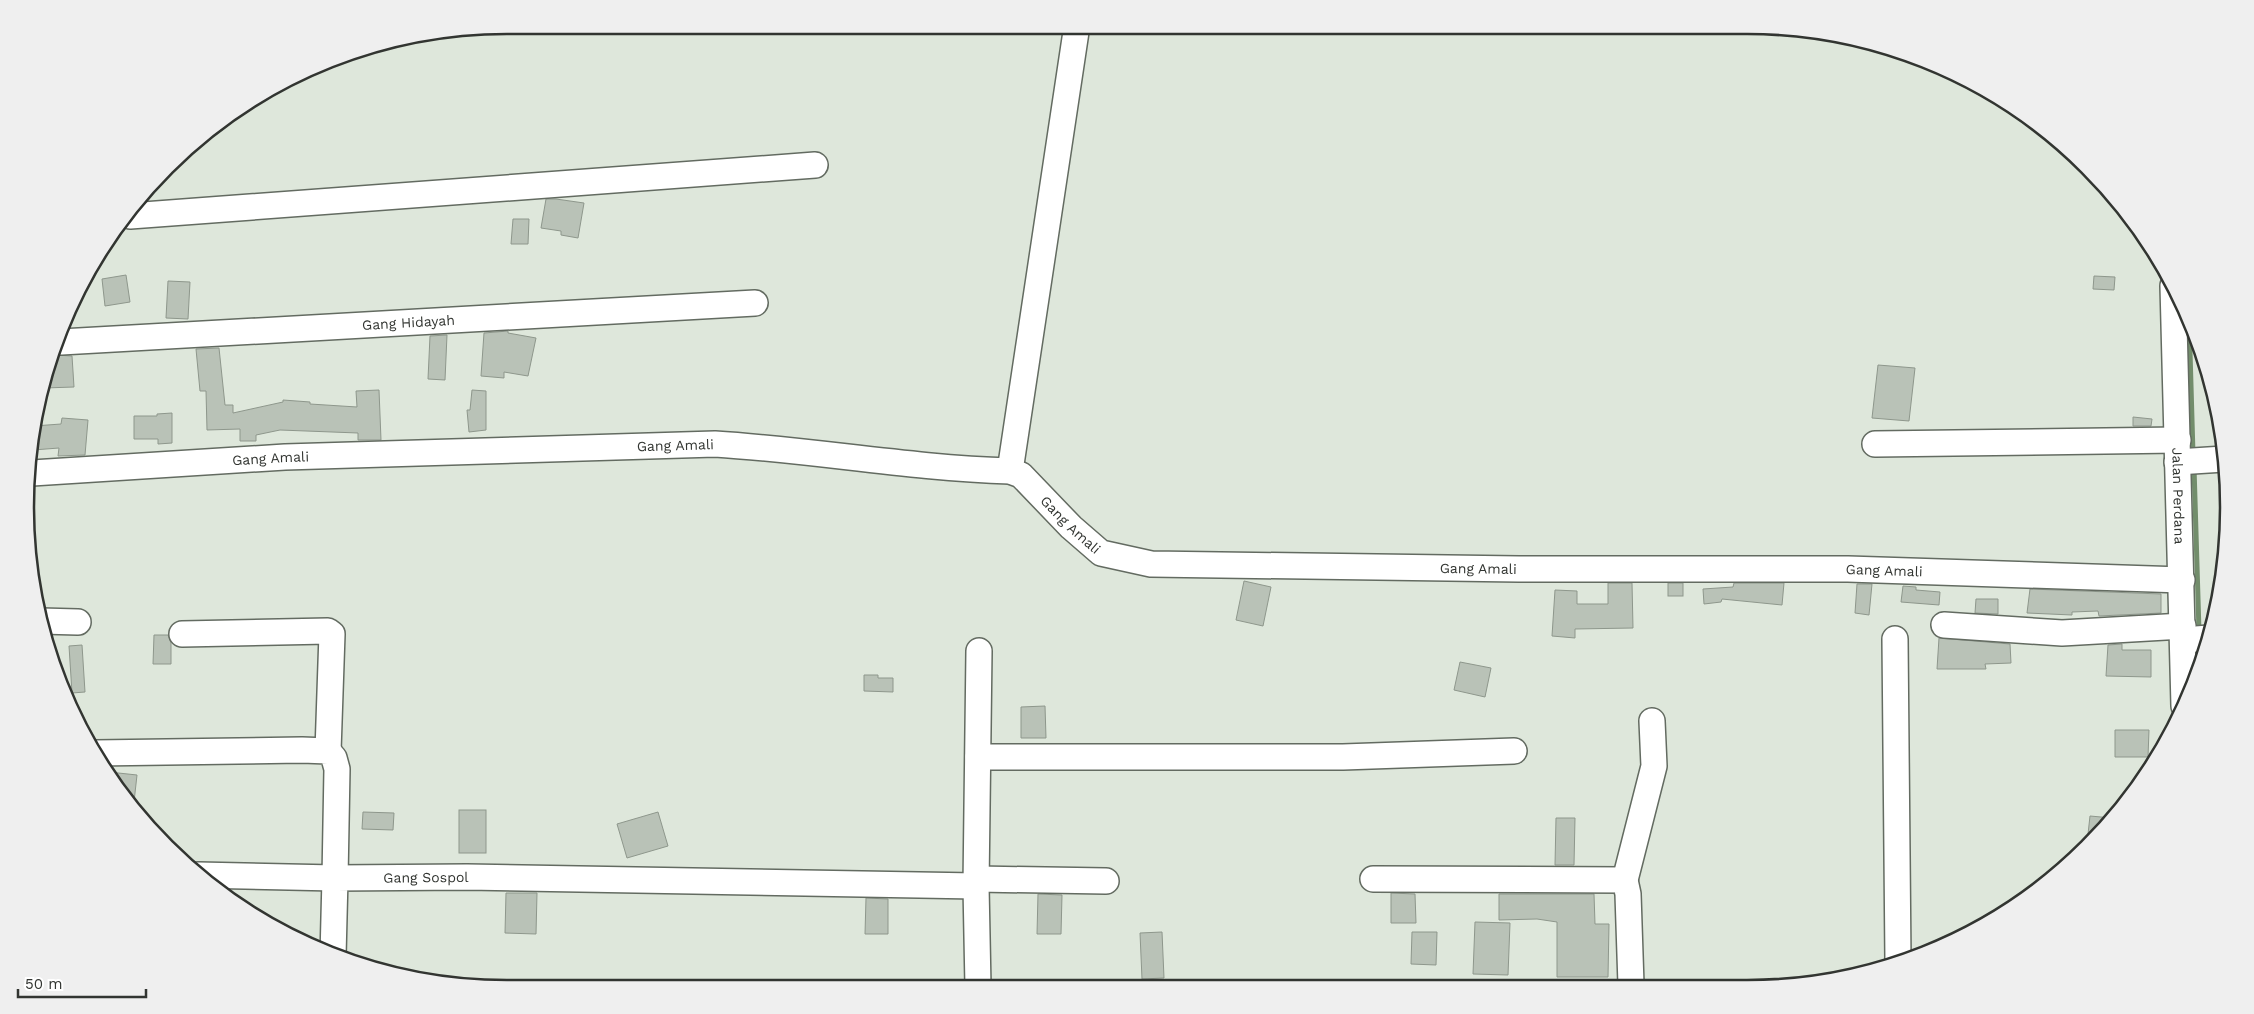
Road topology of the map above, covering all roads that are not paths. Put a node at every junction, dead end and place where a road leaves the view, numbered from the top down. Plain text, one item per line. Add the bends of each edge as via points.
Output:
1 (1076, 34) edge
2 (814, 165) dead end
3 (135, 216) edge
4 (755, 303) dead end
5 (2181, 319) edge
6 (2184, 333) edge
7 (64, 342) edge
8 (1875, 444) dead end
9 (2194, 457) edge
10 (1010, 471) junction
11 (35, 473) edge
12 (2182, 580) junction
13 (48, 621) edge
14 (78, 622) dead end
15 (1944, 626) dead end
16 (2183, 633) junction
17 (182, 634) dead end
18 (2202, 637) edge
19 (1895, 640) dead end
20 (979, 651) dead end
21 (2184, 689) edge
22 (1652, 721) dead end
23 (328, 751) junction
24 (1514, 751) dead end
25 (103, 753) edge
26 (978, 757) junction
27 (211, 875) edge
28 (335, 878) junction
29 (1373, 879) dead end
30 (1625, 880) junction
31 (1106, 881) dead end
32 (976, 883) junction
33 (333, 947) edge
34 (1898, 955) edge
35 (978, 980) edge
36 (1631, 980) edge

1 - 10 street
2 - 3 street
4 - 7 street, Gang Hidayah
5 - 6 street, Jalan Perdana
6 - 9 street, Jalan Perdana
8 - 9 street
9 - 12 street, Jalan Perdana
10 - 11 street, Gang Amali via 715,444 285,457
10 - 12 street, Gang Amali via 1022,475 1071,527 1101,553 1151,564 1848,569
12 - 16 street, Jalan Perdana
13 - 14 street
15 - 16 street via 2062,633
16 - 18 street
16 - 21 street, Jalan Perdana
17 - 23 street via 328,631 332,634
19 - 34 street
20 - 26 street
22 - 30 street via 1654,766
23 - 25 street
23 - 28 street via 337,769
24 - 26 street via 1314,757
26 - 32 street
27 - 28 street, Gang Sospol
28 - 32 street, Gang Sospol
28 - 33 street
29 - 30 street
30 - 36 street
31 - 32 street, Gang Sospol
32 - 35 street

